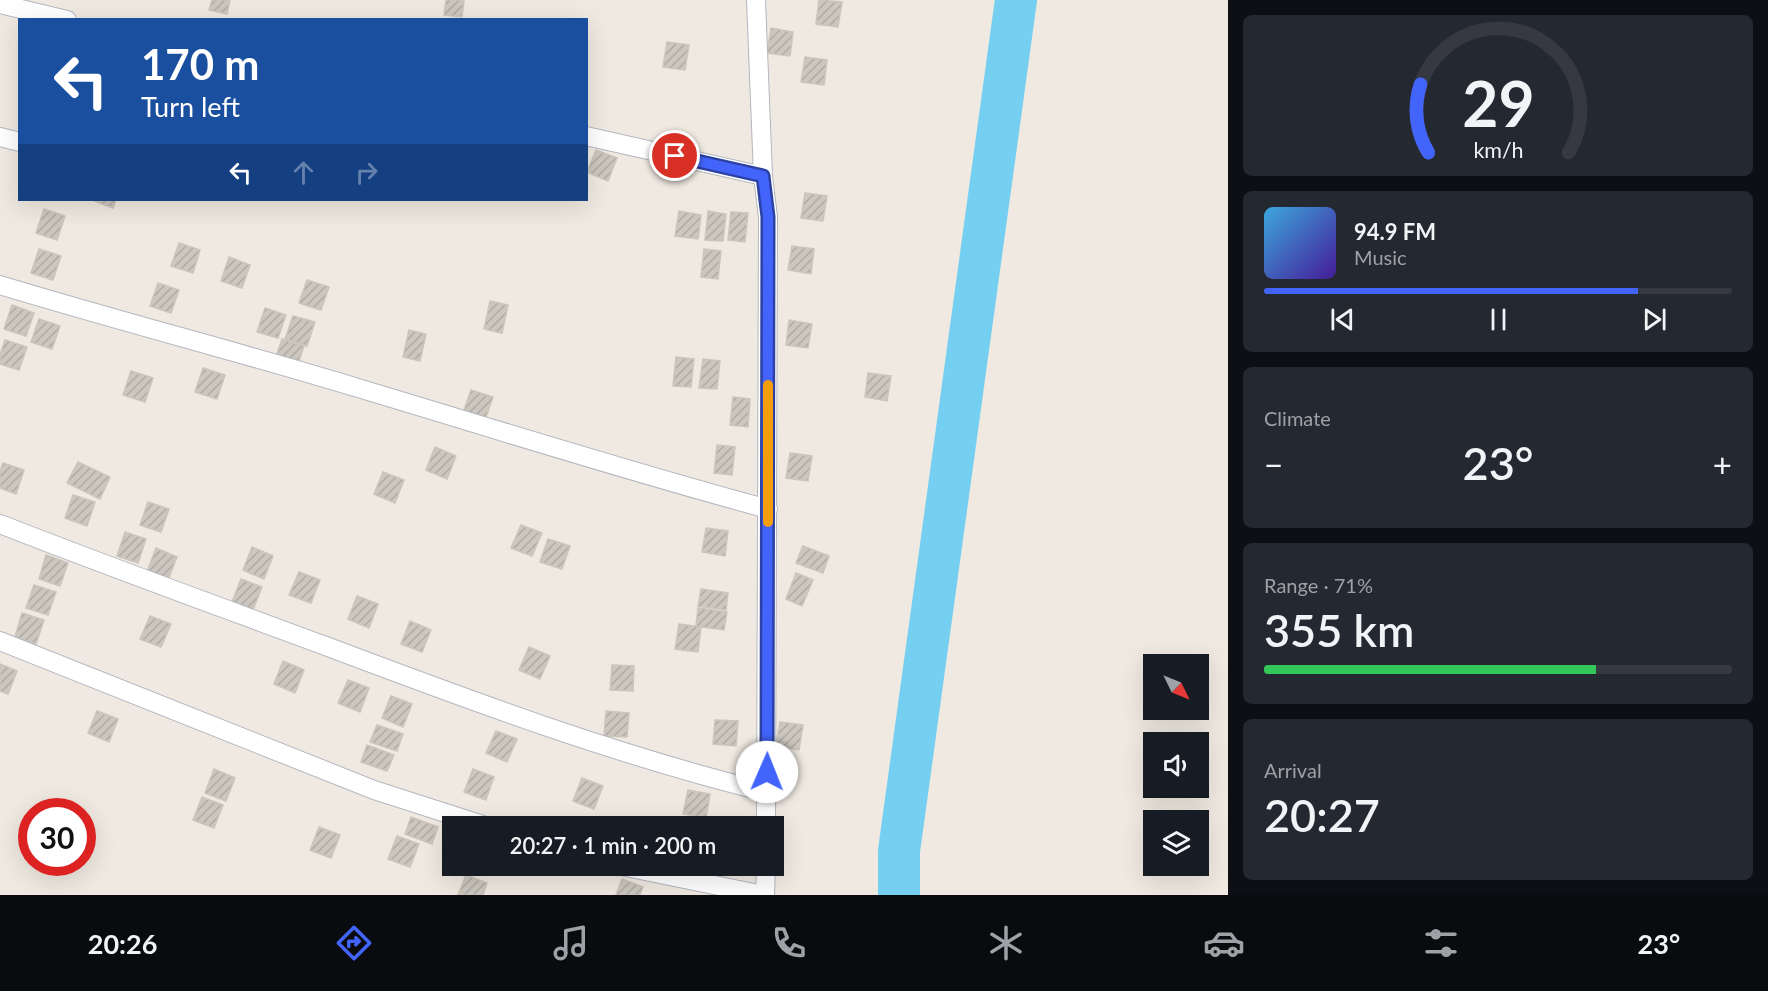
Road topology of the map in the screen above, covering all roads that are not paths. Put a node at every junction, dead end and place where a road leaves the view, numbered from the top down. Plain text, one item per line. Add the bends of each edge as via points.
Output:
1 (756, 0) edge
2 (0, 4) edge
3 (59, 18) edge
4 (588, 136) edge
5 (0, 137) edge
6 (18, 142) edge
7 (763, 176) junction
8 (0, 285) edge
9 (768, 509) junction
10 (0, 524) edge
11 (0, 641) edge
12 (766, 792) junction
13 (455, 816) edge
14 (766, 816) edge
15 (670, 876) edge
16 (765, 876) edge
17 (764, 895) edge

1 - 7 street
2 - 3 street
4 - 7 street
5 - 6 street
7 - 9 street via 768,217
8 - 9 street
9 - 12 street
10 - 12 street via 416,681 643,759
11 - 13 street via 374,790
12 - 14 street
15 - 17 street
16 - 17 street

